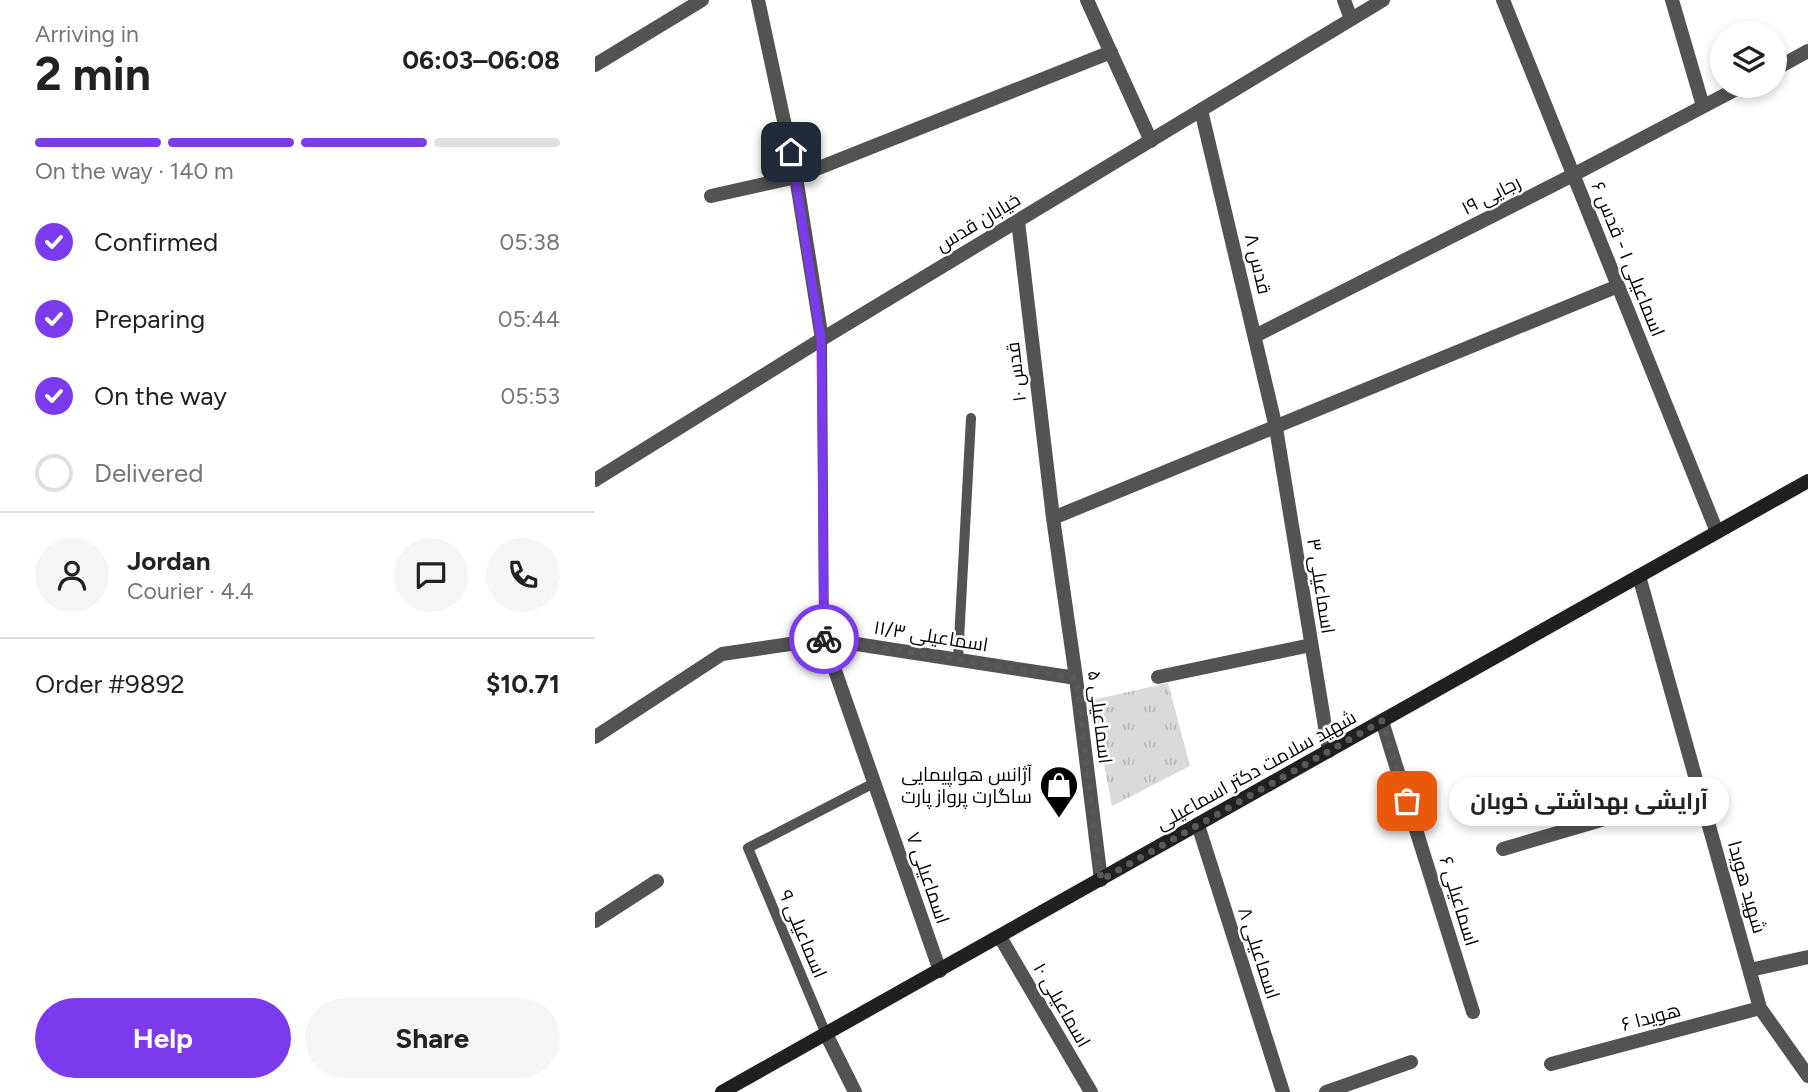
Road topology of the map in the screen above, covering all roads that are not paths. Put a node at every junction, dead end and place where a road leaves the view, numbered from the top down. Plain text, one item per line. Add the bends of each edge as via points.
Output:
1 (702, 0) edge
2 (758, 0) edge
3 (1087, 0) edge
4 (1344, 0) edge
5 (1383, 0) edge
6 (1503, 0) edge
7 (1672, 0) edge
8 (1351, 19) junction
9 (1808, 51) edge
10 (1111, 52) junction
11 (1787, 62) edge
12 (595, 65) edge
13 (1719, 98) edge
14 (1703, 106) junction
15 (1201, 110) junction
16 (1151, 141) junction
17 (1573, 175) junction
18 (796, 177) junction
19 (711, 196) dead end
20 (1018, 221) junction
21 (1618, 286) junction
22 (1255, 336) junction
23 (821, 339) junction
24 (971, 418) dead end
25 (1276, 428) junction
26 (595, 480) edge
27 (1808, 481) edge
28 (1053, 518) junction
29 (1717, 532) junction
30 (1639, 576) junction
31 (824, 639) junction
32 (1311, 645) junction
33 (958, 659) junction
34 (1159, 677) dead end
35 (1076, 678) junction
36 (1382, 721) junction
37 (595, 737) edge
38 (1329, 751) junction
39 (874, 783) junction
40 (1700, 791) junction
41 (1198, 825) junction
42 (1503, 849) dead end
43 (1101, 880) junction
44 (657, 881) dead end
45 (595, 921) edge
46 (1000, 937) junction
47 (1808, 957) edge
48 (1750, 970) junction
49 (940, 971) junction
50 (1760, 1008) junction
51 (1473, 1012) dead end
52 (825, 1034) junction
53 (1411, 1062) dead end
54 (1551, 1064) dead end
55 (1808, 1076) edge
56 (722, 1092) edge
57 (855, 1092) edge
58 (1091, 1092) edge
59 (1283, 1092) edge
60 (1326, 1092) edge

1 - 12 street
2 - 18 street
3 - 10 street
4 - 8 street
5 - 8 street, خیابان قدس
6 - 17 street, اسماعیلی ۱ - قدس ۶
7 - 14 street
8 - 15 street, خیابان قدس
9 - 11 street
10 - 16 street
10 - 18 street
13 - 14 street, رجایی ۱۹
14 - 17 street, رجایی ۱۹
15 - 16 street, خیابان قدس
15 - 22 street, قدس ۸
16 - 20 street, خیابان قدس
17 - 21 street, اسماعیلی ۱ - قدس ۶
17 - 22 street, رجایی ۱۹
18 - 19 street
18 - 23 street
20 - 23 street, خیابان قدس
20 - 28 street, قدس ۱۰
21 - 25 street
21 - 29 street, اسماعیلی ۱ - قدس ۶
22 - 25 street, قدس ۸
23 - 26 street, خیابان قدس
23 - 31 lane
24 - 33 lane
25 - 28 street
25 - 32 street, اسماعیلی ۳
27 - 29 main road, شهید سلامت دکتر اسماعیلی
28 - 35 street, اسماعیلی ۵
29 - 30 main road, شهید سلامت دکتر اسماعیلی
30 - 36 main road, شهید سلامت دکتر اسماعیلی
30 - 40 street, شهید هویدا
31 - 33 street, اسماعیلی ۱۱/۳
31 - 37 street, اسماعیلی ۱۱/۳ via 722,654
31 - 39 street, اسماعیلی ۷
32 - 34 street
32 - 38 street, اسماعیلی ۳
33 - 35 street, اسماعیلی ۱۱/۳
35 - 43 street, اسماعیلی ۵
36 - 38 main road, شهید سلامت دکتر اسماعیلی
36 - 51 street, اسماعیلی ۶
38 - 41 main road, شهید سلامت دکتر اسماعیلی
39 - 49 street, اسماعیلی ۷
39 - 52 lane, اسماعیلی ۹ via 748,848
40 - 42 street
40 - 48 street, شهید هویدا
41 - 43 main road, شهید سلامت دکتر اسماعیلی
41 - 59 street, اسماعیلی ۸
43 - 46 main road, شهید سلامت دکتر اسماعیلی
44 - 45 street
46 - 49 main road, شهید سلامت دکتر اسماعیلی
46 - 58 street, اسماعیلی ۱۰
47 - 48 street
48 - 50 street, شهید هویدا
49 - 52 main road, شهید سلامت دکتر اسماعیلی
50 - 54 street, هویدا ۶
50 - 55 street, شهید هویدا
52 - 56 main road, شهید سلامت دکتر اسماعیلی
52 - 57 street
53 - 60 street

